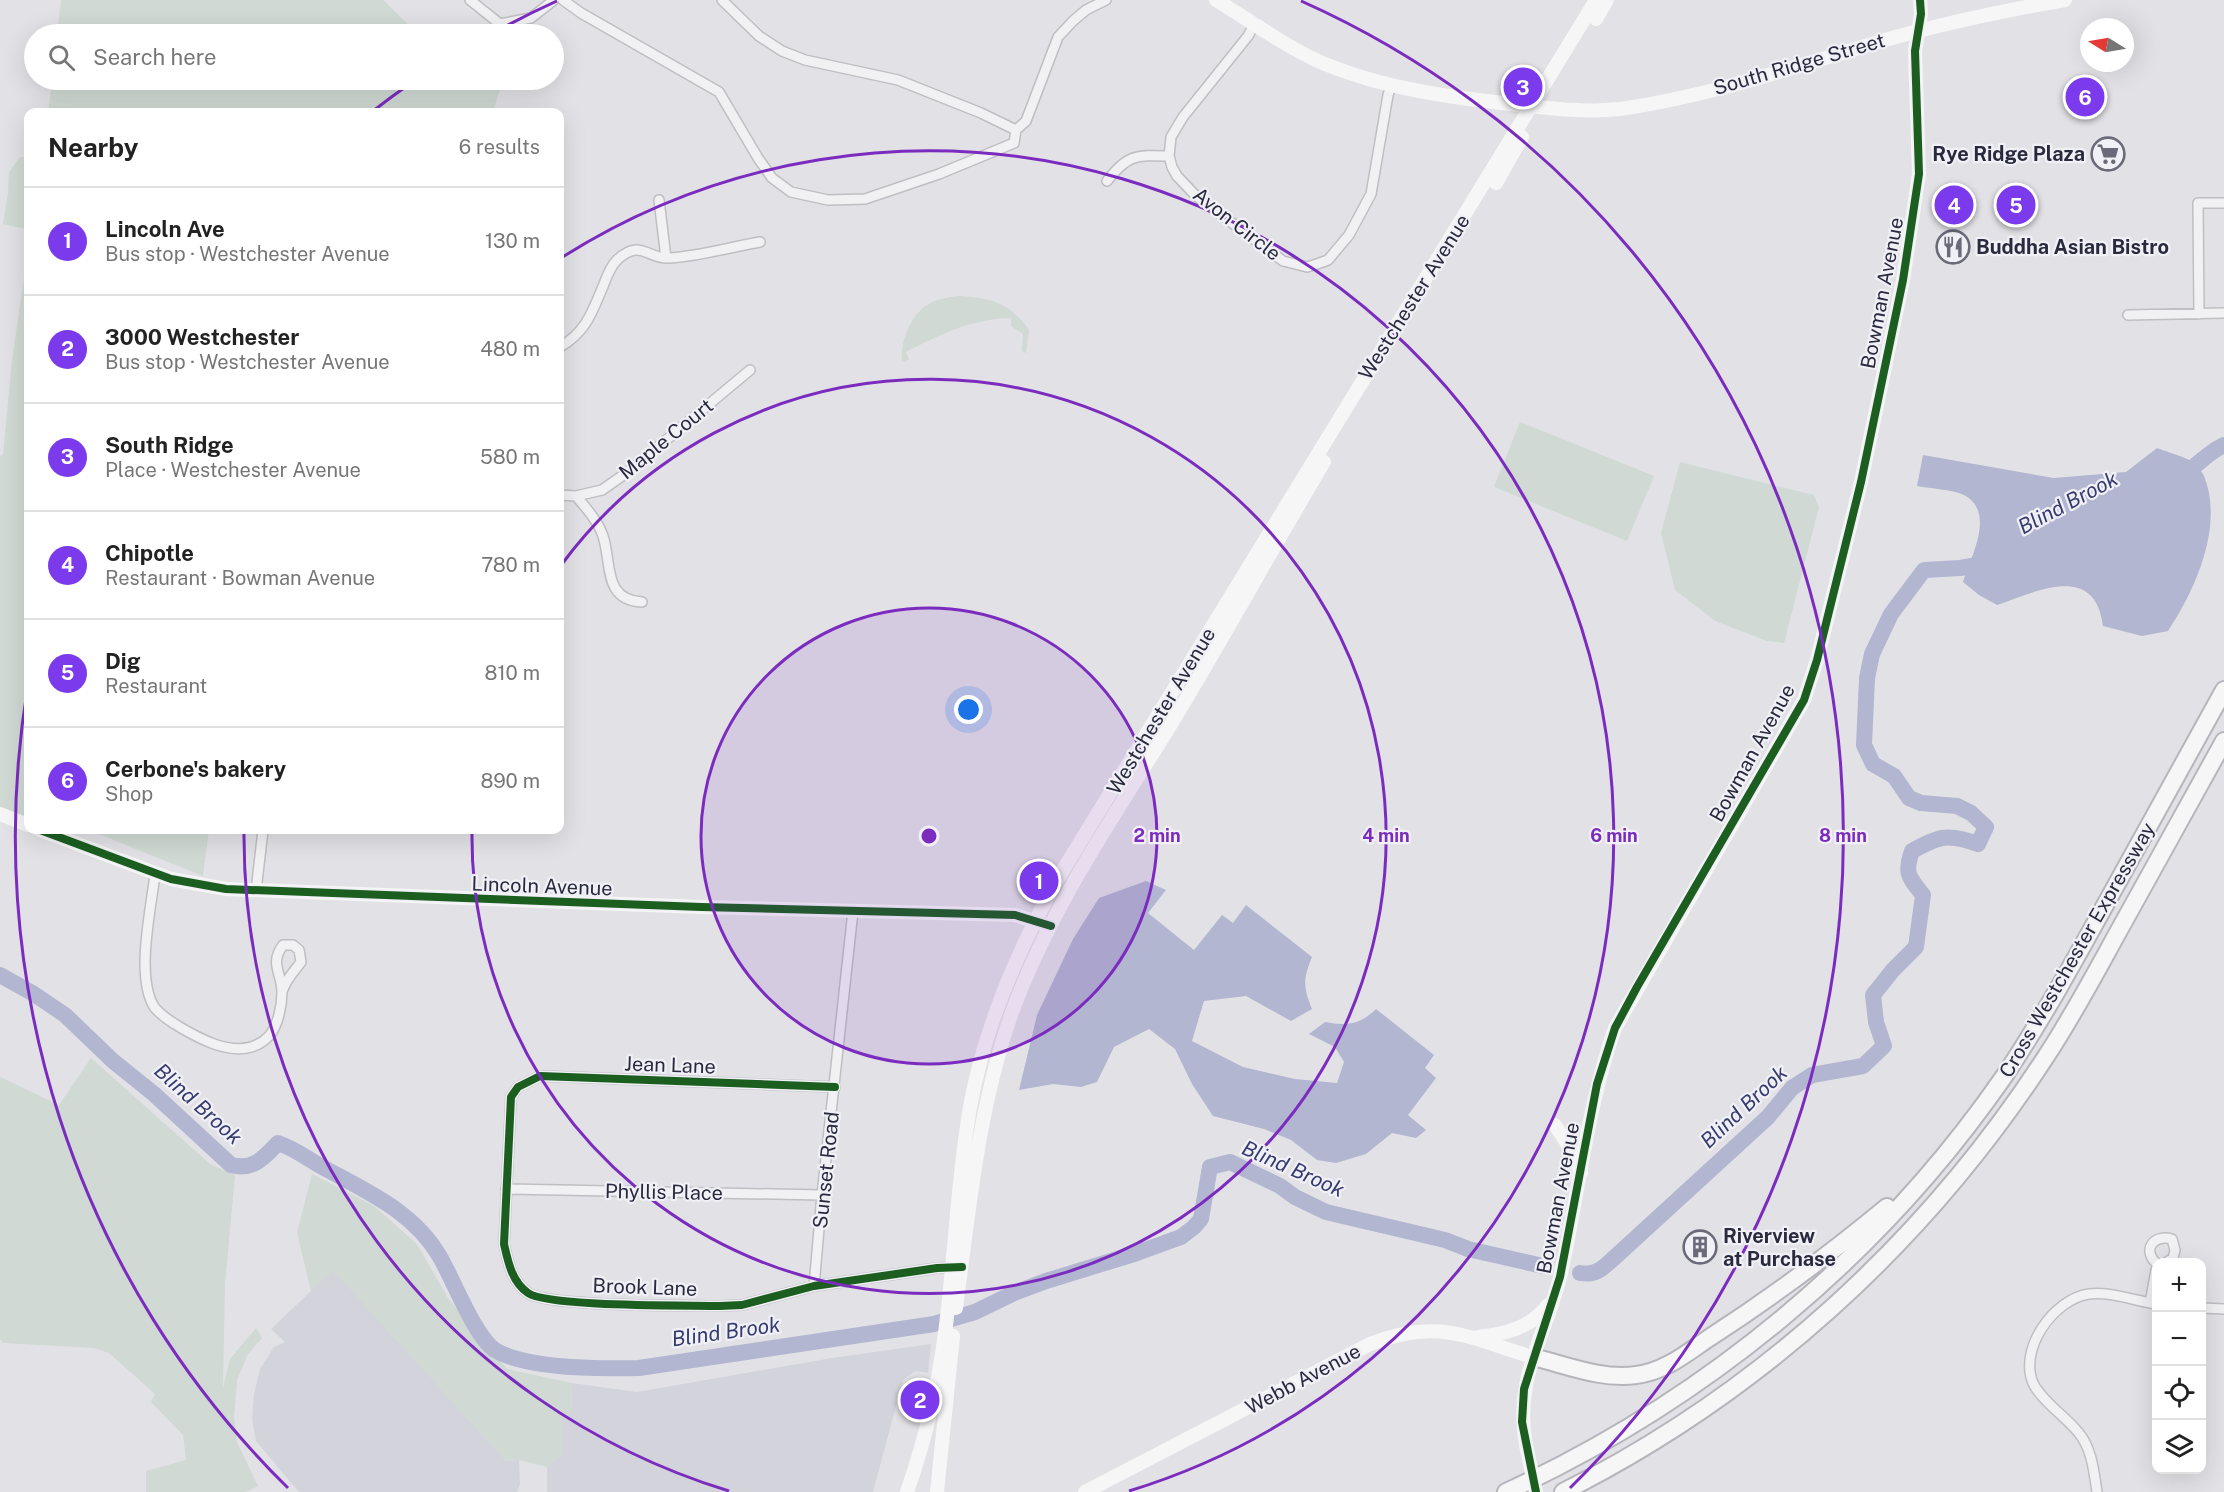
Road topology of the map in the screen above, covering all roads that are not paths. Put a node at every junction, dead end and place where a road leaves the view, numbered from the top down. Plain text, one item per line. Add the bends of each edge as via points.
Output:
1 (470, 0) edge
2 (554, 0) edge
3 (562, 0) edge
4 (722, 0) edge
5 (1106, 0) edge
6 (1216, 0) edge
7 (1596, 0) edge
8 (1607, 0) edge
9 (1920, 0) edge
10 (2065, 0) edge
11 (1255, 23) junction
12 (1918, 32) junction
13 (1391, 86) junction
14 (1536, 107) junction
15 (1016, 130) junction
16 (1169, 156) junction
17 (1107, 181) dead end
18 (658, 200) dead end
19 (2224, 203) edge
20 (760, 242) dead end
21 (666, 258) junction
22 (2224, 313) edge
23 (2199, 314) junction
24 (2128, 315) dead end
25 (564, 344) edge
26 (750, 370) dead end
27 (564, 495) edge
28 (576, 496) junction
29 (642, 602) dead end
30 (2224, 690) edge
31 (2224, 741) edge
32 (0, 814) edge
33 (24, 823) edge
34 (50, 834) edge
35 (263, 834) edge
36 (155, 874) junction
37 (256, 891) junction
38 (854, 911) junction
39 (1035, 921) junction
40 (1051, 926) junction
41 (282, 992) junction
42 (835, 1087) junction
43 (511, 1097) joint
44 (1555, 1125) dead end
45 (1933, 1168) junction
46 (1581, 1173) junction
47 (506, 1189) junction
48 (822, 1195) junction
49 (2153, 1258) edge
50 (2173, 1258) edge
51 (957, 1267) junction
52 (814, 1286) junction
53 (1553, 1297) junction
54 (2152, 1304) edge
55 (2206, 1308) edge
56 (2224, 1309) edge
57 (949, 1337) junction
58 (1473, 1337) junction
59 (1533, 1357) junction
60 (907, 1492) edge
61 (937, 1492) edge
62 (1085, 1492) edge
63 (1506, 1492) edge
64 (1536, 1492) edge
65 (1563, 1492) edge
66 (2097, 1492) edge

1 - 2 street via 500,24 531,18
3 - 15 street via 719,92 772,178 790,192 828,200 865,199 1004,149 1014,143
4 - 15 street via 759,36 782,51 837,68 898,80
5 - 15 street via 1086,10 1058,37 1026,121
6 - 11 main road, South Ridge Street
7 - 14 main road, Westchester Avenue
8 - 14 main road, Westchester Avenue
9 - 12 main road, Bowman Avenue
10 - 12 main road, South Ridge Street
11 - 13 main road, South Ridge Street via 1328,65
11 - 16 street via 1183,117 1171,137
12 - 14 main road, South Ridge Street via 1667,100 1618,109
12 - 46 main road, Bowman Avenue via 1915,51 1919,174 1903,280 1861,482 1817,660 1803,700 1615,1028 1597,1084
13 - 14 main road, South Ridge Street
13 - 16 street, Avon Circle via 1371,194 1337,251 1317,264 1293,265 1271,253 1196,196 1177,176
14 - 39 main road, Westchester Avenue
14 - 40 main road, Westchester Avenue
16 - 17 street via 1128,159
18 - 21 street
19 - 23 street via 2198,202
20 - 21 street
21 - 25 street via 640,249 618,259 584,327
22 - 23 street
23 - 24 street
26 - 28 street, Maple Court via 628,471 602,489
27 - 28 street
28 - 29 street via 603,535 613,586 620,596
30 - 45 highway, Cross Westchester Expressway via 2043,1014 1996,1087
31 - 65 highway, Cross Westchester Expressway via 2046,1057 1995,1130 1929,1212 1854,1288 1760,1369 1673,1430
32 - 33 main road
34 - 36 main road, Lincoln Avenue
35 - 37 street
36 - 37 main road, Lincoln Avenue via 203,886
36 - 41 street via 145,980 160,1014 206,1041 247,1049 269,1036 278,1021
37 - 38 main road, Lincoln Avenue
38 - 39 main road, Lincoln Avenue via 1015,915
38 - 42 street, Sunset Road
39 - 40 main road, Lincoln Avenue
39 - 51 main road, Westchester Avenue via 998,1005 978,1072 965,1140
40 - 51 main road, Westchester Avenue via 1016,1001 987,1096
41 - 41 street via 277,954 283,945 293,945 299,950 301,962 285,979
42 - 43 street, Jean Lane via 540,1077 518,1087
42 - 48 street, Sunset Road
43 - 47 street, Brook Lane
44 - 46 main road
45 - 59 highway via 1825,1257 1666,1366 1638,1375 1614,1376
45 - 63 highway, Cross Westchester Expressway via 1837,1270 1738,1354 1645,1418
46 - 53 main road, Bowman Avenue
47 - 48 street, Phyllis Place
47 - 52 street, Brook Lane via 504,1244 509,1266 518,1284 533,1296 720,1306 742,1305
48 - 52 street, Sunset Road
49 - 50 street via 2151,1246 2158,1237 2175,1242
51 - 52 street, Brook Lane
51 - 57 main road, Westchester Avenue
53 - 58 main road via 1542,1312 1515,1330
53 - 59 main road, Bowman Avenue
54 - 66 street via 2096,1294 2076,1298 2053,1314 2033,1348 2029,1369 2035,1385 2079,1433 2089,1452
55 - 56 street
57 - 60 main road, Westchester Avenue via 927,1430
57 - 61 main road, Westchester Avenue
58 - 59 main road, Webb Avenue
58 - 62 main road, Webb Avenue via 1415,1330 1370,1344
59 - 64 main road, Bowman Avenue, bridge via 1522,1401 1522,1422

